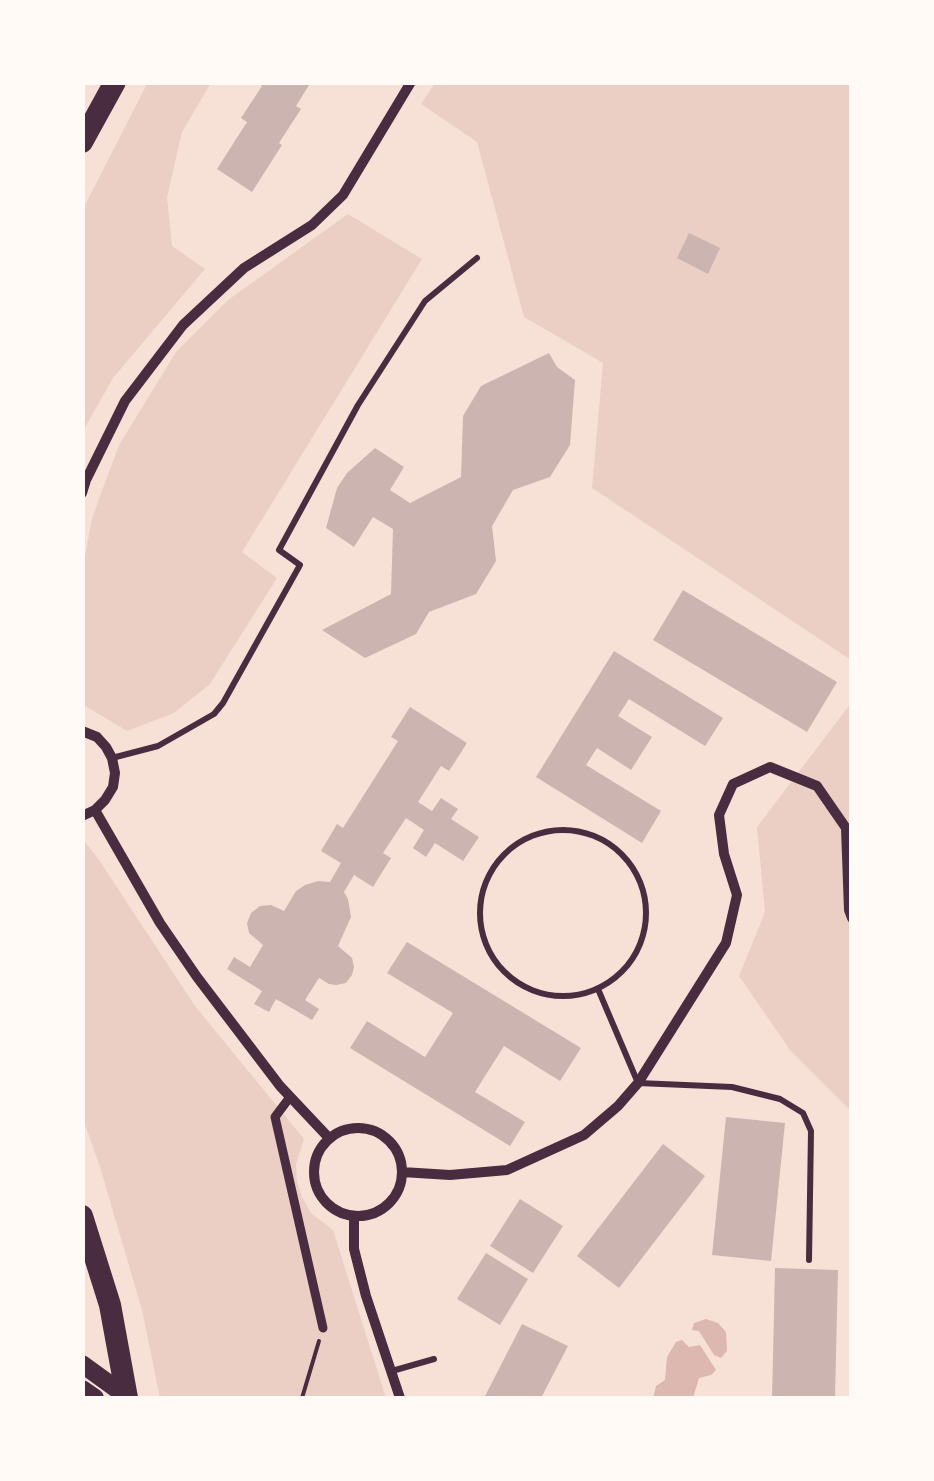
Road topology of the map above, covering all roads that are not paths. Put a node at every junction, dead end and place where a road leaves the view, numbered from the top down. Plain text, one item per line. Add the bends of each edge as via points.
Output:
1 (115, 82) edge
2 (411, 82) edge
3 (82, 142) edge
4 (477, 258) dead end
5 (82, 493) edge
6 (83, 730) edge
7 (112, 758) junction
8 (95, 810) junction
9 (82, 816) edge
10 (852, 918) edge
11 (598, 989) junction
12 (638, 1083) junction
13 (290, 1098) junction
14 (329, 1138) junction
15 (402, 1172) junction
16 (82, 1216) edge
17 (354, 1216) junction
18 (808, 1260) dead end
19 (323, 1328) road end
20 (434, 1359) dead end
21 (82, 1364) edge
22 (392, 1371) junction
23 (82, 1389) edge
24 (95, 1398) edge
25 (128, 1398) edge
26 (400, 1398) edge

1 - 3 highway
2 - 5 street via 343,195 312,225 244,268 184,325 125,402
4 - 7 lane via 425,301 358,405 279,550 300,565 223,702 158,746
6 - 7 street
7 - 8 street via 112,787
8 - 9 street
8 - 13 street via 160,924
10 - 12 street via 846,828 817,786 770,767 733,784 718,815 737,895 726,943
11 - 11 lane via 639,948 646,910 636,872 590,834 551,831 514,845 481,896 482,936 490,955 503,972 537,993 578,996
11 - 12 lane
12 - 15 street via 584,1135 508,1170
12 - 18 lane via 732,1087 780,1099 803,1113 811,1131
13 - 14 street
13 - 19 street via 275,1117
14 - 15 street via 356,1128 383,1136
14 - 17 street via 315,1160 316,1186 330,1207
15 - 17 street via 388,1204
16 - 25 highway via 110,1305
17 - 22 street via 354,1250
20 - 22 lane
21 - 25 main road
22 - 26 street
23 - 24 main road

